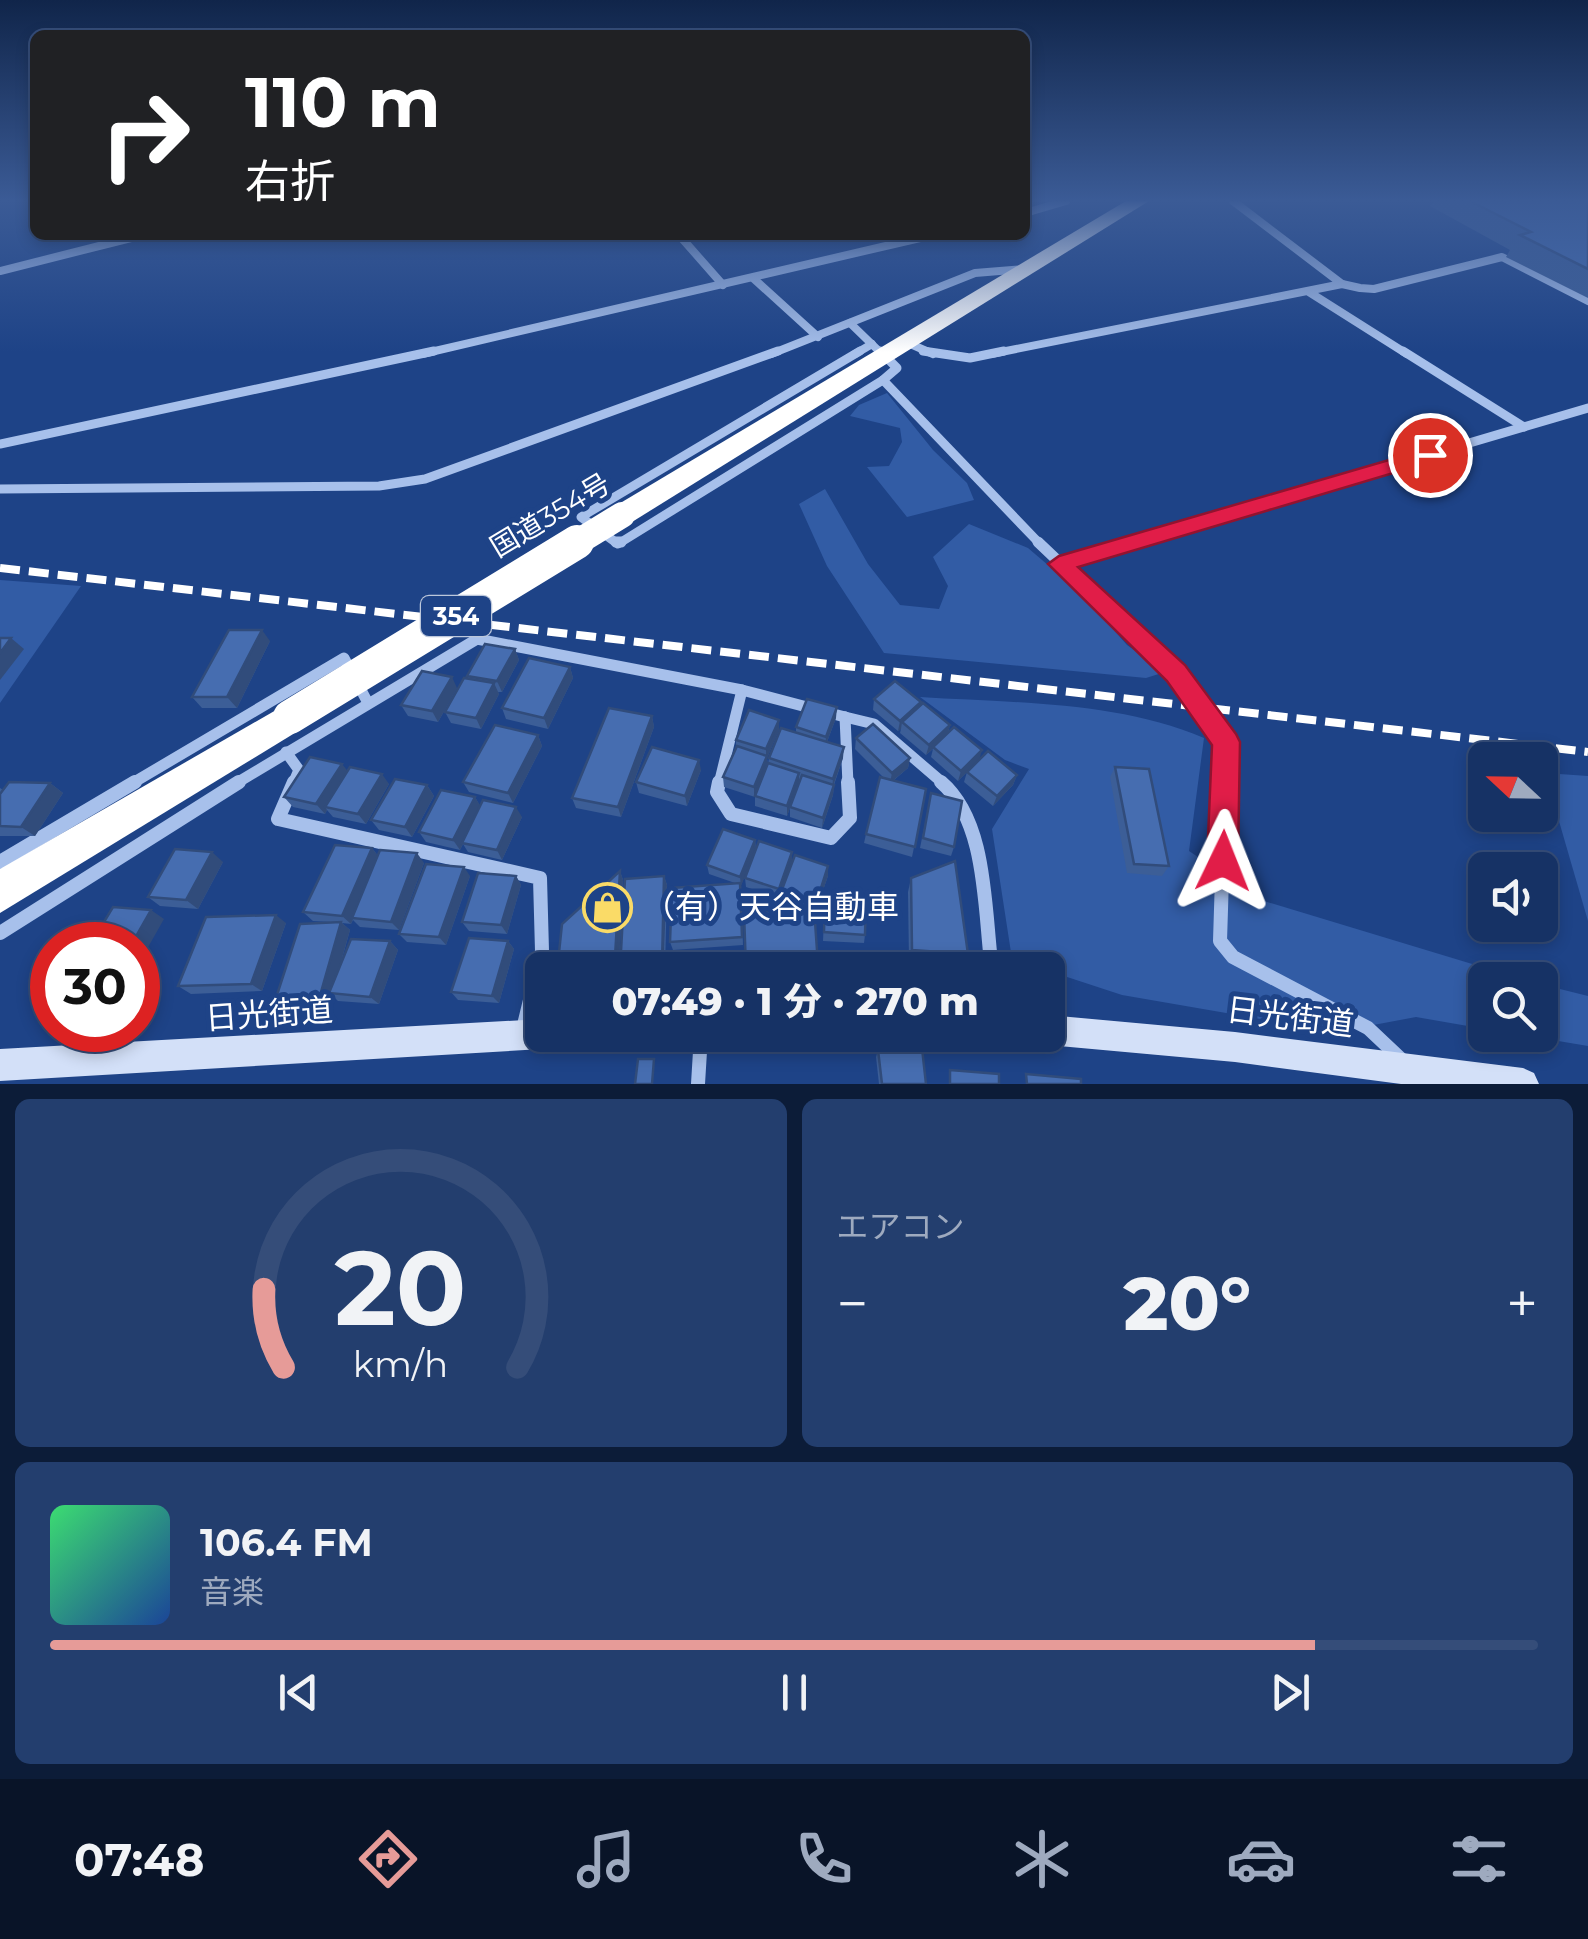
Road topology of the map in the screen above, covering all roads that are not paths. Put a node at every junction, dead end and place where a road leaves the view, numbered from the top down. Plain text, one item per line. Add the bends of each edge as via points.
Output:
1 (75, 252) edge
2 (693, 252) edge
3 (864, 252) edge
4 (1056, 252) edge
5 (1300, 252) edge
6 (1026, 270) junction
7 (0, 271) edge
8 (753, 278) junction
9 (1342, 284) junction
10 (723, 285) junction
11 (1309, 292) junction
12 (1588, 301) edge
13 (850, 324) junction
14 (818, 337) junction
15 (886, 356) junction
16 (1588, 408) edge
17 (1524, 426) junction
18 (0, 444) edge
19 (0, 489) edge
20 (1059, 564) junction
21 (742, 690) junction
22 (368, 703) junction
23 (844, 714) junction
24 (288, 734) junction
25 (0, 862) edge
26 (0, 892) edge
27 (0, 933) edge
28 (542, 952) edge
29 (990, 952) edge
30 (1065, 1032) edge
31 (525, 1034) edge
32 (700, 1052) edge
33 (0, 1065) edge
34 (1412, 1069) junction
35 (698, 1084) edge
36 (1523, 1084) edge

1 - 7 street
2 - 10 street
3 - 8 street
4 - 6 highway, 国道354号 / 354
5 - 9 street
6 - 13 street via 975,272
6 - 15 highway, 国道354号 / 354
8 - 10 street
8 - 14 street
9 - 11 street
9 - 12 street via 1374,289 1502,258
10 - 18 street
11 - 15 street via 970,358
11 - 17 street
13 - 14 street
13 - 15 street
14 - 19 street via 425,479 379,486
15 - 15 street via 618,544 581,517
15 - 20 street
15 - 24 highway, 国道354号 / 354, bridge via 622,515
16 - 17 street
17 - 20 street
20 - 34 street via 1176,673 1226,742 1220,940 1233,957 1368,1028
21 - 22 street via 477,638
21 - 23 street
21 - 23 street via 716,792 731,814 830,838 850,818
22 - 24 street
22 - 25 street via 344,658
23 - 29 street via 874,724 959,798 972,821
24 - 26 highway, 国道354号 / 354
24 - 27 street
24 - 28 street via 300,770 278,819 540,878
30 - 34 main road, 日光街道
31 - 33 main road, 日光街道
32 - 35 street
34 - 36 main road, 日光街道

